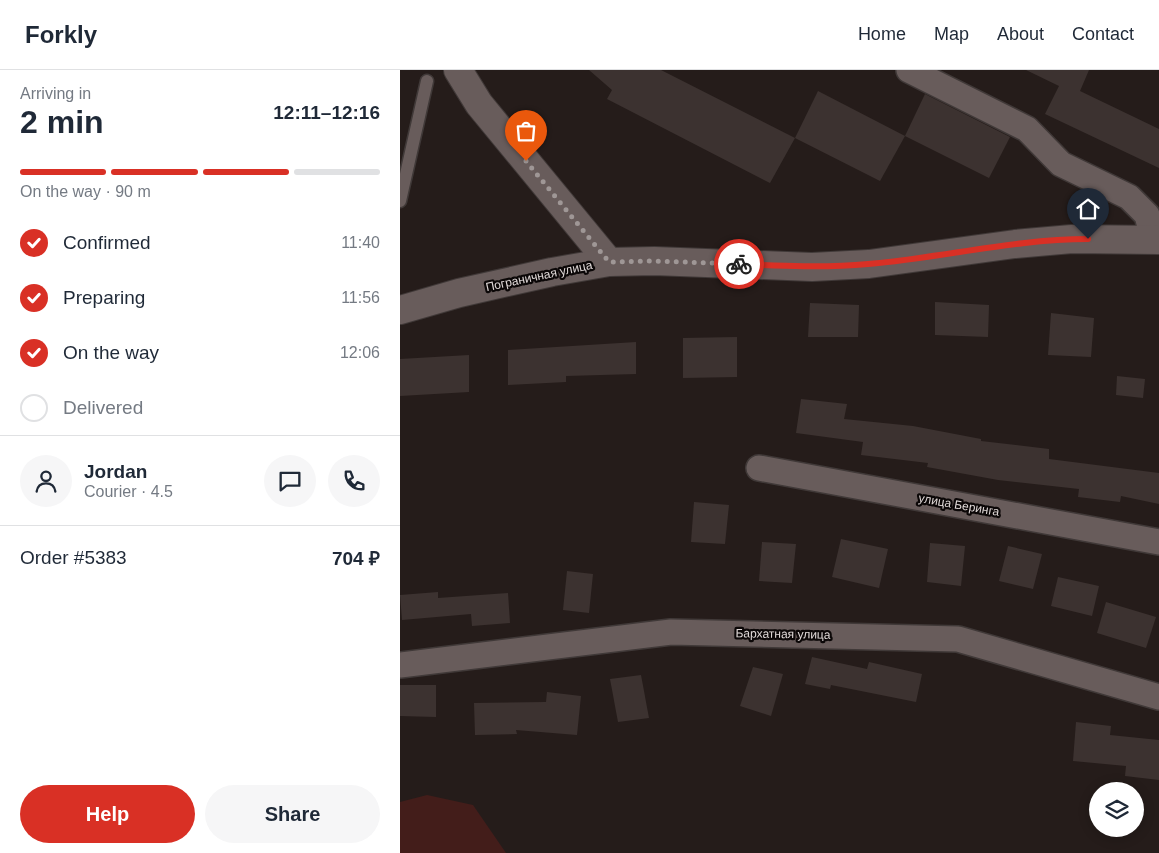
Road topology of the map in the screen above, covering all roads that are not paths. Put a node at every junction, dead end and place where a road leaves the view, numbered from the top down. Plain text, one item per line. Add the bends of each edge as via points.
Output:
1 (458, 70) edge
2 (909, 70) edge
3 (427, 81) dead end
4 (400, 201) edge
5 (1156, 240) edge
6 (609, 262) junction
7 (400, 310) edge
8 (758, 468) dead end
9 (1159, 542) edge
10 (400, 665) edge
11 (1159, 697) edge

1 - 6 main road via 479,104
2 - 5 street via 1027,129 1061,164 1129,198 1147,215
3 - 4 lane
5 - 6 main road, Пограничная улица via 1072,239 869,264 812,267
6 - 7 main road, Пограничная улица via 459,293
8 - 9 street, улица Беринга
10 - 11 street, Бархатная улица via 671,632 958,639

